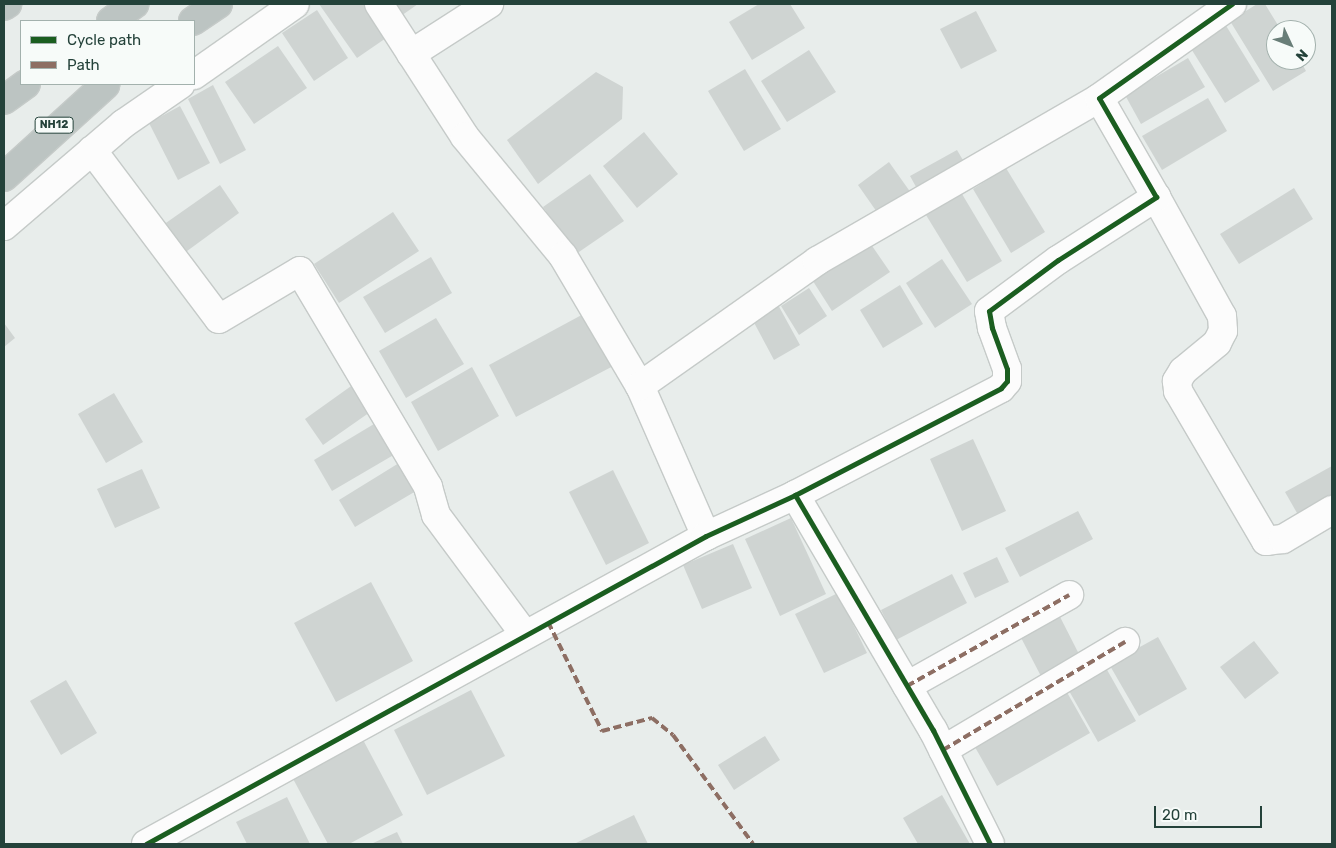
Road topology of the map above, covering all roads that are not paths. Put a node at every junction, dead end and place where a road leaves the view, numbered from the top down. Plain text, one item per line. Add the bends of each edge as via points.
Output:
1 (134, 4) edge
2 (218, 4) edge
3 (295, 4) edge
4 (380, 4) edge
5 (489, 4) edge
6 (1232, 4) edge
7 (112, 20) edge
8 (194, 20) edge
9 (411, 54) junction
10 (195, 74) edge
11 (25, 85) edge
12 (105, 85) edge
13 (105, 85) edge
14 (180, 85) edge
15 (1099, 98) junction
16 (4, 100) edge
17 (92, 150) junction
18 (4, 165) edge
19 (4, 177) edge
20 (1156, 197) junction
21 (4, 226) edge
22 (640, 386) junction
23 (795, 495) junction
24 (1332, 510) edge
25 (706, 536) junction
26 (1070, 595) dead end
27 (525, 635) junction
28 (1125, 642) dead end
29 (907, 686) junction
30 (943, 750) junction
31 (153, 843) edge
32 (990, 844) edge

1 - 7 highway
2 - 8 highway
3 - 10 street
4 - 9 street
5 - 9 street
6 - 15 street
9 - 22 street via 465,136 563,256
11 - 16 highway
12 - 18 highway, NH12
13 - 19 highway
14 - 17 street
15 - 20 street
15 - 22 street via 817,261
17 - 21 street
17 - 27 street via 219,319 300,271 428,487 436,515
20 - 23 street via 1058,260 990,311 992,328 1007,369 1007,382 1002,388
20 - 24 street via 1222,316 1223,331 1217,344 1183,371 1177,381 1178,391 1266,541 1283,538
22 - 25 street
23 - 25 street
23 - 29 street
25 - 27 street
26 - 29 street
27 - 31 street
28 - 30 street
29 - 30 street
30 - 32 street

